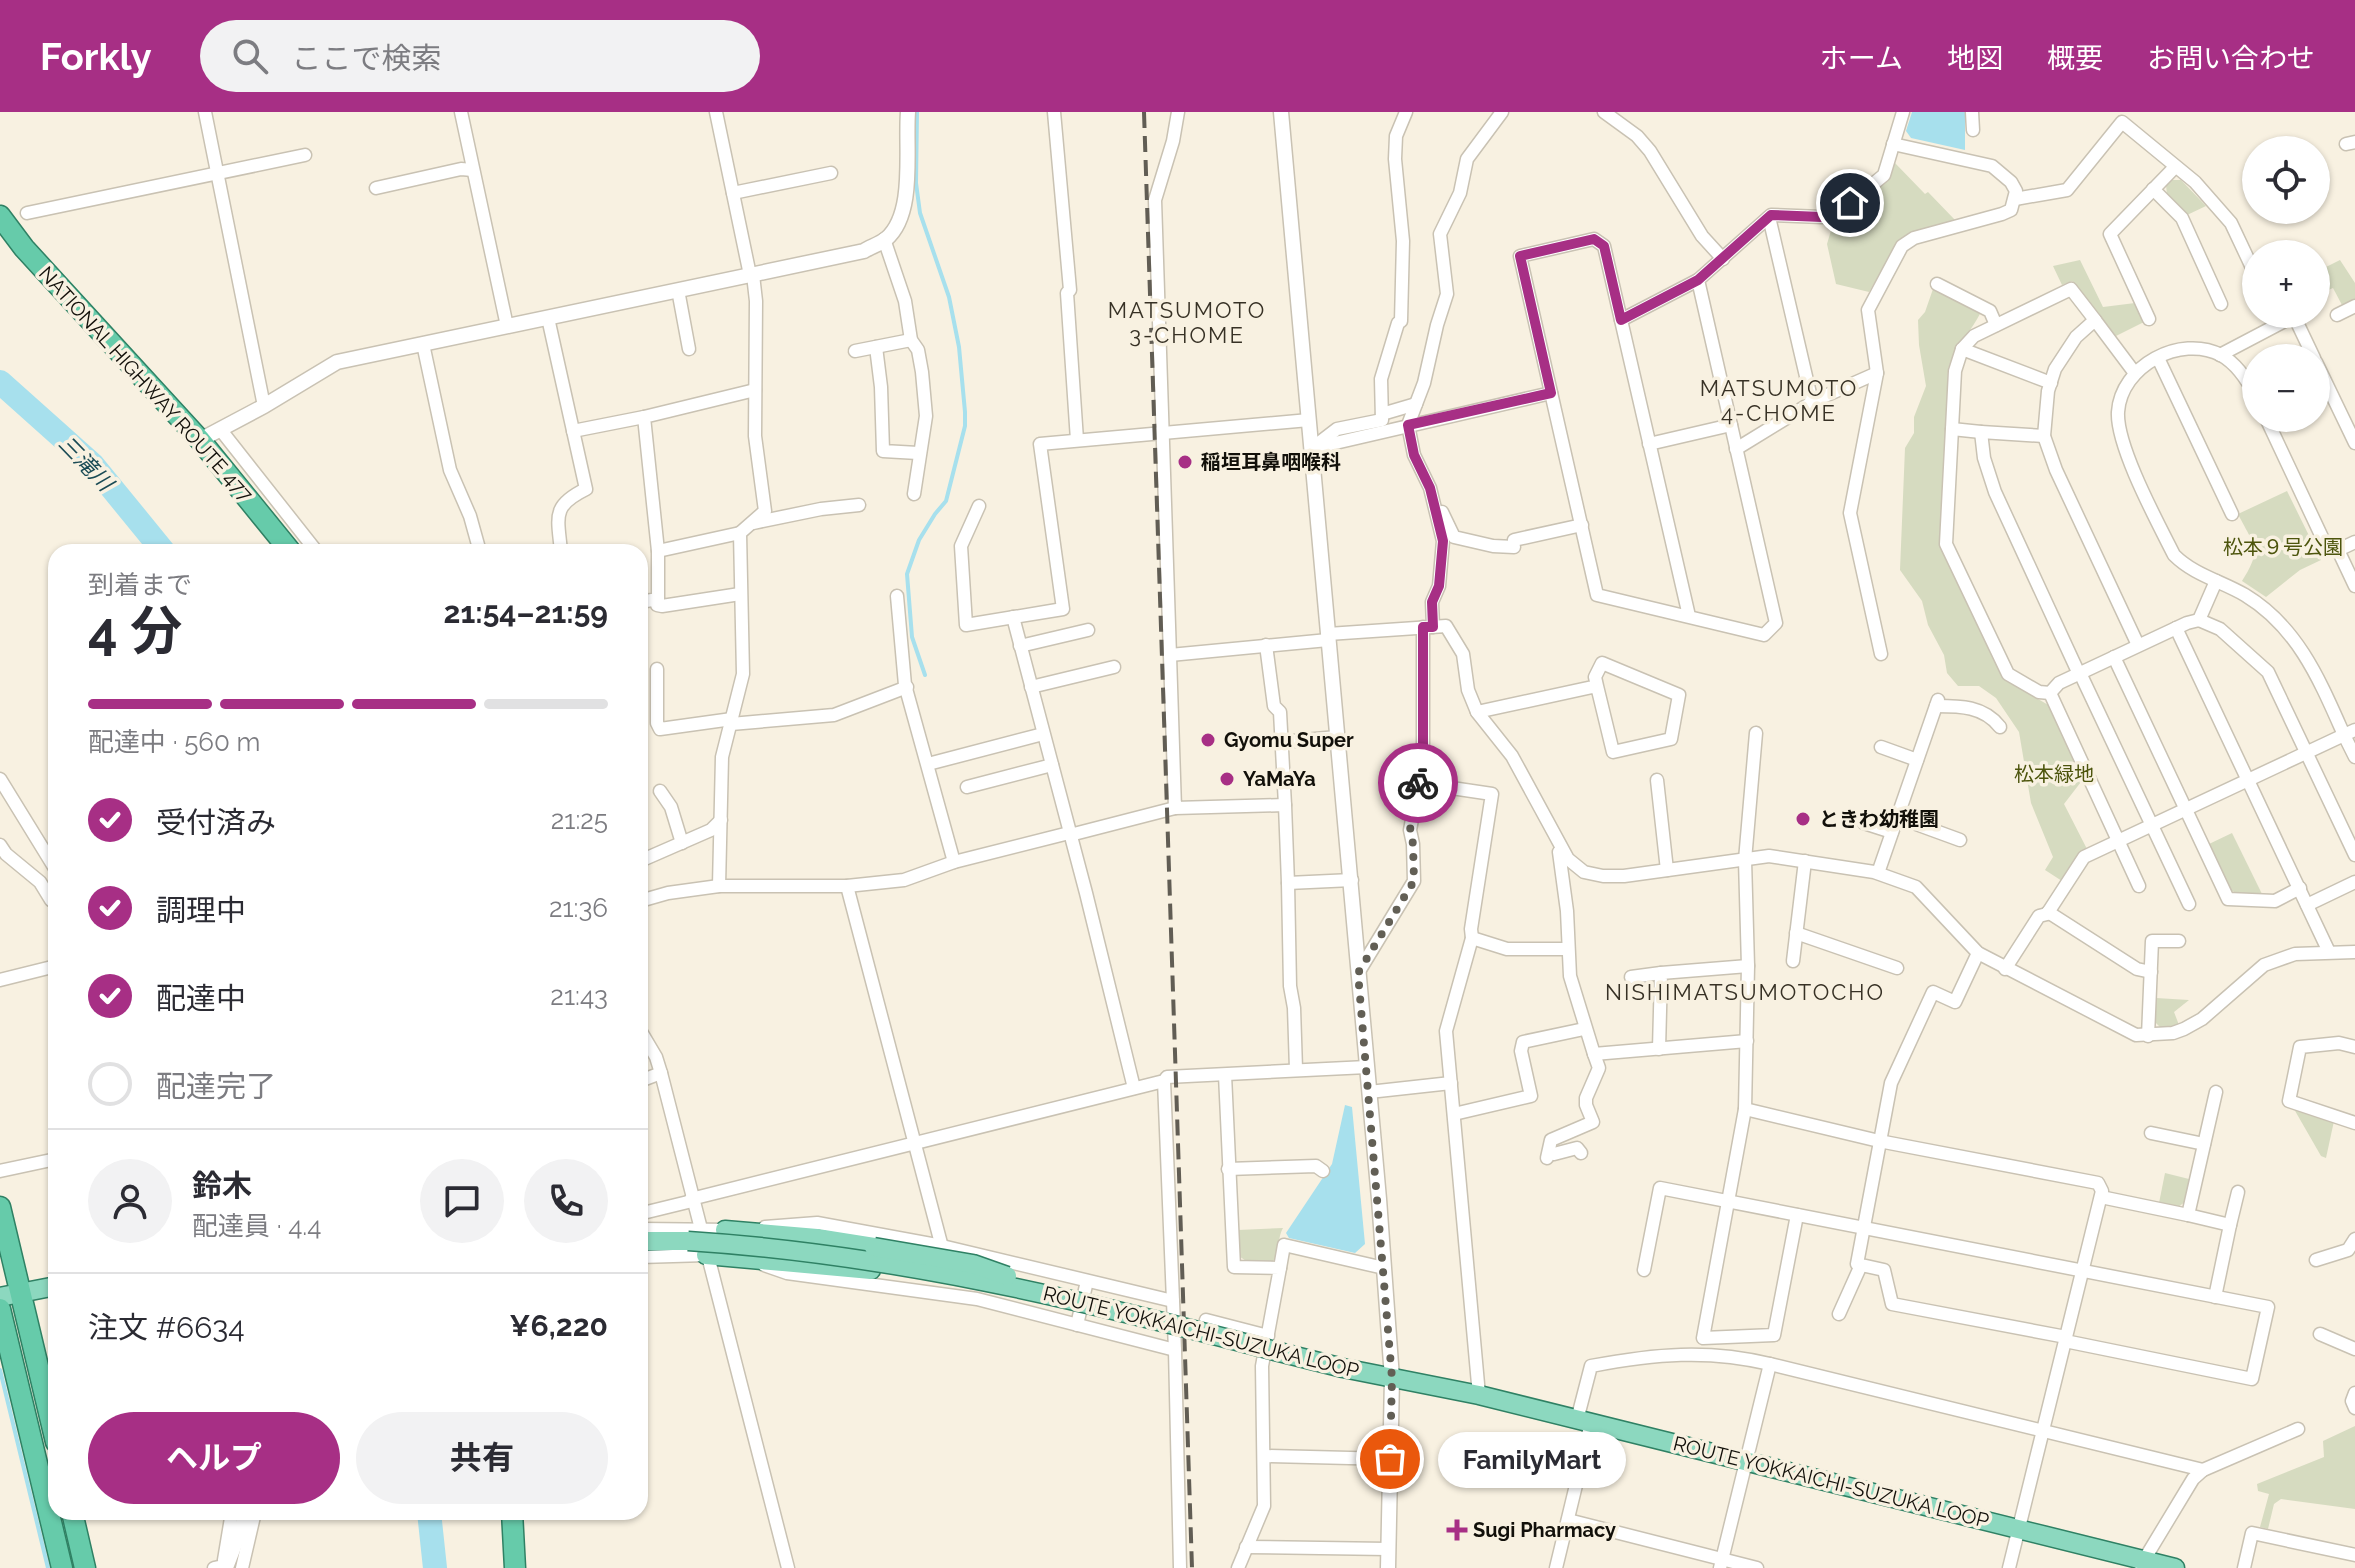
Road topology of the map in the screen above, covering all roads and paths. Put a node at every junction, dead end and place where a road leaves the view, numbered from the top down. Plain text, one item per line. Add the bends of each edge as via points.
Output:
1 (205, 112) edge
2 (461, 112) edge
3 (716, 112) edge
4 (908, 112) edge
5 (1054, 112) edge
6 (1178, 112) edge
7 (1281, 112) edge
8 (1406, 112) edge
9 (1502, 112) edge
10 (1604, 112) edge
11 (1903, 112) edge
12 (1972, 112) edge
13 (2111, 112) edge
14 (2122, 122) junction
15 (1973, 130) dead end
16 (1893, 144) junction
17 (305, 155) dead end
18 (2175, 167) junction
19 (473, 170) junction
20 (218, 173) junction
21 (831, 173) dead end
22 (376, 188) dead end
23 (2153, 189) junction
24 (733, 193) junction
25 (2015, 199) junction
26 (27, 213) dead end
27 (0, 216) edge
28 (1769, 217) junction
29 (884, 239) junction
30 (2242, 246) edge
31 (1723, 259) junction
32 (751, 275) junction
33 (1698, 280) junction
34 (1937, 284) dead end
35 (678, 290) junction
36 (2221, 304) dead end
37 (2355, 306) edge
38 (2337, 315) dead end
39 (548, 318) junction
40 (2149, 319) dead end
41 (1621, 320) junction
42 (2095, 320) junction
43 (1996, 325) junction
44 (507, 326) junction
45 (911, 340) junction
46 (423, 344) junction
47 (2307, 344) edge
48 (876, 347) junction
49 (689, 349) dead end
50 (1962, 349) junction
51 (855, 351) dead end
52 (2220, 355) junction
53 (2158, 358) junction
54 (2134, 372) junction
55 (1877, 373) junction
56 (2242, 375) edge
57 (2051, 383) junction
58 (755, 390) junction
59 (2330, 391) edge
60 (1551, 393) junction
61 (1812, 402) junction
62 (1416, 404) junction
63 (264, 406) junction
64 (1382, 414) junction
65 (644, 417) junction
66 (1309, 420) junction
67 (1410, 425) junction
68 (1731, 425) junction
69 (220, 429) junction
70 (1952, 429) junction
71 (573, 431) junction
72 (1163, 431) junction
73 (1981, 432) junction
74 (2273, 432) edge
75 (2044, 436) junction
76 (200, 440) junction
77 (1077, 440) junction
78 (2355, 443) edge
79 (1649, 444) junction
80 (1311, 449) junction
81 (1736, 449) junction
82 (918, 453) junction
83 (914, 494) dead end
84 (859, 505) dead end
85 (979, 506) dead end
86 (2232, 514) dead end
87 (1582, 525) junction
88 (745, 529) junction
89 (2355, 542) edge
90 (284, 544) edge
91 (311, 544) edge
92 (478, 544) edge
93 (560, 544) edge
94 (2338, 550) junction
95 (658, 551) junction
96 (2216, 581) junction
97 (2355, 586) edge
98 (740, 594) junction
99 (897, 596) dead end
100 (658, 599) junction
101 (648, 601) edge
102 (1689, 616) junction
103 (1013, 617) junction
104 (2199, 620) junction
105 (1428, 627) junction
106 (2176, 628) junction
107 (1088, 630) dead end
108 (1328, 637) junction
109 (1266, 645) junction
110 (2138, 645) junction
111 (1020, 646) junction
112 (1881, 654) dead end
113 (1170, 655) junction
114 (2114, 657) junction
115 (1114, 667) dead end
116 (657, 669) dead end
117 (2080, 673) junction
118 (1597, 686) junction
119 (907, 687) junction
120 (1031, 687) junction
121 (2050, 693) junction
122 (1477, 712) junction
123 (732, 721) junction
124 (2000, 727) dead end
125 (2350, 732) edge
126 (1756, 733) dead end
127 (1043, 734) junction
128 (1337, 737) junction
129 (1282, 742) junction
130 (1884, 752) dead end
131 (2305, 752) junction
132 (2355, 757) edge
133 (928, 764) junction
134 (1916, 764) junction
135 (1052, 765) junction
136 (0, 779) edge
137 (1657, 780) dead end
138 (2247, 780) junction
139 (1418, 783) junction
140 (967, 787) dead end
141 (660, 791) dead end
142 (1285, 805) junction
143 (1175, 808) junction
144 (2185, 809) junction
145 (1897, 817) junction
146 (721, 820) junction
147 (1864, 823) dead end
148 (2152, 825) junction
149 (1892, 832) junction
150 (1070, 834) junction
151 (1960, 840) dead end
152 (2117, 841) junction
153 (682, 843) junction
154 (1557, 844) junction
155 (0, 845) edge
156 (2355, 855) edge
157 (48, 858) edge
158 (648, 858) edge
159 (1745, 860) junction
160 (1805, 861) junction
161 (954, 862) junction
162 (1667, 870) junction
163 (1878, 873) junction
164 (1352, 880) junction
165 (2355, 882) edge
166 (1288, 883) junction
167 (719, 886) junction
168 (847, 886) junction
169 (2139, 886) dead end
170 (2300, 888) junction
171 (48, 895) edge
172 (648, 899) edge
173 (2189, 904) dead end
174 (2307, 905) junction
175 (2048, 912) junction
176 (1796, 933) junction
177 (1472, 938) junction
178 (2179, 941) dead end
179 (1568, 949) junction
180 (2329, 952) junction
181 (2355, 952) edge
182 (1978, 953) junction
183 (1793, 961) dead end
184 (1748, 966) junction
185 (48, 968) edge
186 (1897, 968) dead end
187 (2005, 969) junction
188 (2151, 972) junction
189 (1358, 973) junction
190 (1661, 973) junction
191 (1631, 977) dead end
192 (0, 980) edge
193 (1584, 1029) junction
194 (2148, 1036) junction
195 (1747, 1041) junction
196 (648, 1044) edge
197 (2355, 1047) edge
198 (1659, 1049) junction
199 (1594, 1054) junction
200 (1367, 1067) junction
201 (1296, 1069) junction
202 (661, 1073) junction
203 (1225, 1075) junction
204 (648, 1078) edge
205 (1164, 1081) junction
206 (1451, 1083) junction
207 (1134, 1088) junction
208 (1369, 1092) junction
209 (2216, 1092) dead end
210 (1745, 1109) junction
211 (1454, 1114) junction
212 (2355, 1123) edge
213 (2151, 1133) dead end
214 (1879, 1141) junction
215 (913, 1143) junction
216 (2204, 1144) junction
217 (1581, 1153) dead end
218 (48, 1161) edge
219 (1228, 1169) junction
220 (0, 1171) edge
221 (1323, 1171) dead end
222 (2238, 1192) dead end
223 (2101, 1197) junction
224 (692, 1200) junction
225 (1728, 1201) junction
226 (0, 1207) edge
227 (648, 1212) edge
228 (1797, 1215) junction
229 (2188, 1215) junction
230 (2230, 1225) junction
231 (1862, 1228) junction
232 (648, 1230) edge
233 (725, 1230) junction
234 (694, 1235) junction
235 (2355, 1239) edge
236 (648, 1240) edge
237 (942, 1246) junction
238 (706, 1255) junction
239 (648, 1257) edge
240 (751, 1259) junction
241 (2316, 1260) dead end
242 (1861, 1265) junction
243 (1280, 1268) junction
244 (1384, 1268) junction
245 (1644, 1270) dead end
246 (2082, 1271) junction
247 (1087, 1281) junction
248 (48, 1288) edge
249 (22, 1293) junction
250 (955, 1296) junction
251 (1062, 1296) junction
252 (0, 1297) edge
253 (2215, 1297) junction
254 (1173, 1301) junction
255 (0, 1309) edge
256 (1839, 1314) dead end
257 (1206, 1320) dead end
258 (1077, 1325) junction
259 (2320, 1334) dead end
260 (2066, 1339) junction
261 (1271, 1343) junction
262 (2355, 1349) edge
263 (1175, 1350) junction
264 (1770, 1364) junction
265 (1392, 1378) junction
266 (2355, 1393) edge
267 (1479, 1395) junction
268 (48, 1407) edge
269 (2355, 1408) edge
270 (1584, 1421) junction
271 (2298, 1429) dead end
272 (2043, 1432) junction
273 (1265, 1456) junction
274 (1390, 1459) junction
275 (1746, 1461) junction
276 (2203, 1470) junction
277 (48, 1510) edge
278 (51, 1520) edge
279 (74, 1520) edge
280 (230, 1520) edge
281 (243, 1520) edge
282 (253, 1520) edge
283 (512, 1520) edge
284 (1568, 1520) junction
285 (2019, 1528) junction
286 (1246, 1547) junction
287 (1388, 1549) junction
288 (2355, 1555) edge
289 (1721, 1564) edge
290 (2141, 1564) edge
291 (219, 1567) edge
292 (62, 1568) edge
293 (85, 1568) edge
294 (242, 1568) edge
295 (515, 1568) edge
296 (788, 1568) edge
297 (1180, 1568) edge
298 (1238, 1568) edge
299 (1388, 1568) edge
300 (1556, 1568) edge
301 (1757, 1568) edge
302 (2009, 1568) edge
303 (2175, 1568) edge
304 (2244, 1568) edge

1 - 20 street
2 - 19 street
3 - 24 street
4 - 29 street via 906,198 900,218
5 - 77 street
6 - 72 street via 1155,200
7 - 66 street
8 - 64 street via 1396,136 1395,159 1403,241 1401,321 1381,379
9 - 62 street via 1467,159 1463,185 1440,234 1447,294
10 - 31 street via 1650,151 1702,236
11 - 16 street
12 - 15 street
13 - 14 street
14 - 18 street
14 - 25 street via 2067,190
16 - 25 street via 1992,166 2011,182
16 - 28 street via 1884,175 1850,203 1822,217
17 - 20 street
18 - 23 street
18 - 30 street via 2231,223
19 - 22 street
19 - 44 street
20 - 26 street
20 - 63 street
21 - 24 street
23 - 36 street via 2182,218
23 - 40 street via 2110,234
24 - 32 street
25 - 55 street via 2011,210 2002,214 1902,246 1868,310
27 - 76 highway, NATIONAL HIGHWAY ROUTE 477
28 - 31 street
28 - 61 street
29 - 32 street via 864,251
29 - 45 street via 905,301
31 - 33 street
32 - 35 street
32 - 58 street via 756,301
33 - 41 street
33 - 68 street
34 - 43 street via 1990,311
35 - 39 street
35 - 49 street
37 - 38 street
39 - 44 street
39 - 71 street
41 - 60 street via 1604,246 1594,239 1520,256
41 - 79 street
42 - 43 street via 2071,289
42 - 54 street
42 - 57 street via 2067,349
43 - 50 street
44 - 46 street
45 - 48 street
45 - 82 street via 918,350 926,416
46 - 63 street via 337,362
46 - 92 street via 450,470
47 - 52 street via 2294,316
48 - 51 street
48 - 82 street via 883,451
50 - 57 street
50 - 70 street
52 - 53 street via 2185,349
52 - 56 street
53 - 54 street
53 - 86 street
54 - 96 street via 2119,404 2124,447 2174,555
55 - 61 street
55 - 112 street via 1850,513
57 - 75 street
58 - 65 street
58 - 88 street via 765,511
59 - 78 street
60 - 67 street
60 - 87 street
61 - 81 street
62 - 64 street
62 - 67 street
63 - 69 street
64 - 80 street via 1382,420 1337,429
65 - 71 street
65 - 95 street
66 - 72 street
66 - 80 street
67 - 80 street
67 - 87 street via 1454,537 1493,546
67 - 105 street via 1414,455 1430,488 1443,541
68 - 79 street
68 - 81 street
69 - 76 street
69 - 91 street
70 - 73 street
70 - 121 street via 1946,544 2008,674
71 - 93 street via 586,489 566,500 558,513
72 - 77 street
72 - 113 street
73 - 75 street
73 - 117 street via 1992,483
74 - 94 street via 2328,550
75 - 110 street
76 - 90 highway, NATIONAL HIGHWAY ROUTE 477
77 - 103 street via 1040,444 1063,609
79 - 102 street
80 - 108 street
81 - 102 street via 1776,623 1764,635
82 - 83 street
84 - 88 street
85 - 103 street via 961,546 966,625
87 - 102 street via 1597,595
88 - 95 street
88 - 98 street
89 - 94 street
94 - 97 street
95 - 100 street
96 - 104 street
96 - 125 street via 2247,597 2285,628
98 - 100 street via 662,606
98 - 123 street via 743,674
99 - 119 street
100 - 101 street
103 - 111 street
104 - 106 street
104 - 131 street via 2220,629 2268,672
105 - 108 street
105 - 122 street via 1446,626 1457,642
105 - 139 street
106 - 110 street
106 - 138 street
107 - 111 street
108 - 109 street
108 - 128 street
109 - 113 street
109 - 129 street
110 - 114 street
111 - 120 street
113 - 143 street
114 - 117 street
114 - 144 street
115 - 120 street
116 - 123 street via 660,729
117 - 121 street
117 - 148 street
118 - 118 street via 1613,752 1671,739 1679,695 1602,663
118 - 122 street
119 - 123 street via 834,715
119 - 133 street
120 - 127 street
121 - 152 street
122 - 154 street via 1512,756
123 - 146 street via 722,757
124 - 134 street via 1975,709 1937,703
125 - 131 street
125 - 132 street
126 - 159 street
127 - 133 street
127 - 135 street
128 - 129 street
128 - 164 street
129 - 142 street
130 - 134 street
131 - 138 street
131 - 156 street
133 - 161 street
134 - 145 street
135 - 140 street
135 - 150 street
136 - 157 street
137 - 162 street
138 - 144 street
138 - 170 street
139 - 177 street via 1492,794
139 - 189 street via 1410,830 1414,881
141 - 153 street
142 - 143 street
142 - 166 street
143 - 150 street
144 - 148 street
144 - 170 street via 2228,899 2275,901
145 - 149 street
145 - 151 street
146 - 153 street
146 - 167 street
147 - 149 street
148 - 152 street
148 - 173 street
149 - 163 street
150 - 161 street
150 - 207 street
152 - 169 street
152 - 175 street via 2084,857
153 - 158 street
154 - 162 street via 1568,859 1593,875
154 - 179 street
155 - 171 street
159 - 160 street via 1769,856
159 - 162 street
159 - 184 street
160 - 163 street
160 - 176 street
161 - 168 street via 904,880
163 - 182 street via 1916,887
164 - 166 street
164 - 189 street
165 - 174 street
166 - 201 street
167 - 168 street
167 - 172 street
168 - 215 street
170 - 174 street
174 - 180 street
175 - 187 street via 2039,916
175 - 188 street via 2137,969
176 - 183 street
176 - 186 street
177 - 179 street via 1507,949
177 - 206 street via 1446,1031
178 - 188 street via 2152,941
179 - 193 street
180 - 181 street
180 - 194 street via 2295,954 2264,965 2202,1019 2173,1033
182 - 187 street
182 - 214 street via 1955,1002 1933,992 1891,1083
184 - 190 street
184 - 195 street
185 - 192 street
187 - 194 street via 2126,1031
188 - 194 street
189 - 200 street
190 - 191 street
190 - 198 street
193 - 199 street
193 - 211 street via 1523,1042 1531,1096
195 - 198 street
195 - 210 street
196 - 202 street
197 - 212 street via 2300,1047 2289,1101
198 - 199 street
199 - 217 street via 1599,1068 1586,1098 1593,1122 1551,1140 1548,1155 1577,1148
200 - 201 street
200 - 208 street
201 - 203 street
202 - 204 street
202 - 224 street
203 - 205 street
203 - 219 street
205 - 207 street
205 - 254 street
206 - 208 street
206 - 211 street
207 - 215 street
208 - 244 street
209 - 216 street
210 - 214 street
210 - 225 street
211 - 267 street
213 - 216 street
214 - 223 street via 2098,1183
214 - 231 street
215 - 224 street
215 - 237 street
216 - 229 street
218 - 220 street
219 - 221 street via 1316,1166
219 - 243 street via 1234,1267
222 - 230 street
223 - 229 street
223 - 246 street
224 - 227 street
224 - 234 street
225 - 228 street
225 - 228 street via 1703,1338 1774,1335
225 - 245 street via 1660,1188
226 - 249 highway
228 - 231 street
229 - 230 street
230 - 253 street
231 - 242 street via 1857,1264
231 - 246 street
232 - 234 street
233 - 234 street
233 - 237 street via 817,1223
233 - 251 main road, bridge via 817,1238 973,1264
234 - 236 main road, ROUTE YOKKAICHI-SUZUKA LOOP
234 - 238 street
234 - 251 main road, ROUTE YOKKAICHI-SUZUKA LOOP, bridge via 878,1260
235 - 241 street via 2348,1250
237 - 247 street
237 - 250 street
238 - 239 street
238 - 240 main road
238 - 296 street
240 - 250 street via 787,1273
240 - 251 main road, bridge via 871,1270 995,1293
242 - 256 street
242 - 260 street via 1884,1270 1892,1304
243 - 244 street via 1284,1245
243 - 261 street
244 - 265 street
246 - 253 street
246 - 260 street
247 - 254 street
247 - 258 street
248 - 249 main road
249 - 252 main road
249 - 268 highway
250 - 258 street
251 - 261 main road, ROUTE YOKKAICHI-SUZUKA LOOP, bridge
253 - 260 street via 2268,1307 2252,1379
254 - 263 street
255 - 277 highway
257 - 261 street
258 - 263 street
259 - 262 street
260 - 272 street
261 - 265 main road, ROUTE YOKKAICHI-SUZUKA LOOP
261 - 273 street via 1262,1366
263 - 297 street
264 - 270 street via 1729,1356 1664,1354 1591,1366
264 - 272 street
264 - 275 street
265 - 267 main road, ROUTE YOKKAICHI-SUZUKA LOOP
265 - 274 street
266 - 269 street
267 - 270 main road, ROUTE YOKKAICHI-SUZUKA LOOP
270 - 275 main road, ROUTE YOKKAICHI-SUZUKA LOOP
270 - 284 street
271 - 276 street
272 - 276 street
272 - 285 street
273 - 274 street
273 - 286 street via 1264,1506
274 - 287 street
275 - 285 main road, ROUTE YOKKAICHI-SUZUKA LOOP
275 - 289 street
276 - 290 street
278 - 292 highway
279 - 293 highway
280 - 291 street
281 - 291 street via 228,1565
282 - 294 street
283 - 295 highway
284 - 289 street
284 - 300 street
285 - 290 main road, ROUTE YOKKAICHI-SUZUKA LOOP
285 - 302 street
286 - 287 street
286 - 298 street
287 - 299 street
288 - 304 street via 2252,1533
289 - 301 street
290 - 303 main road, ROUTE YOKKAICHI-SUZUKA LOOP

